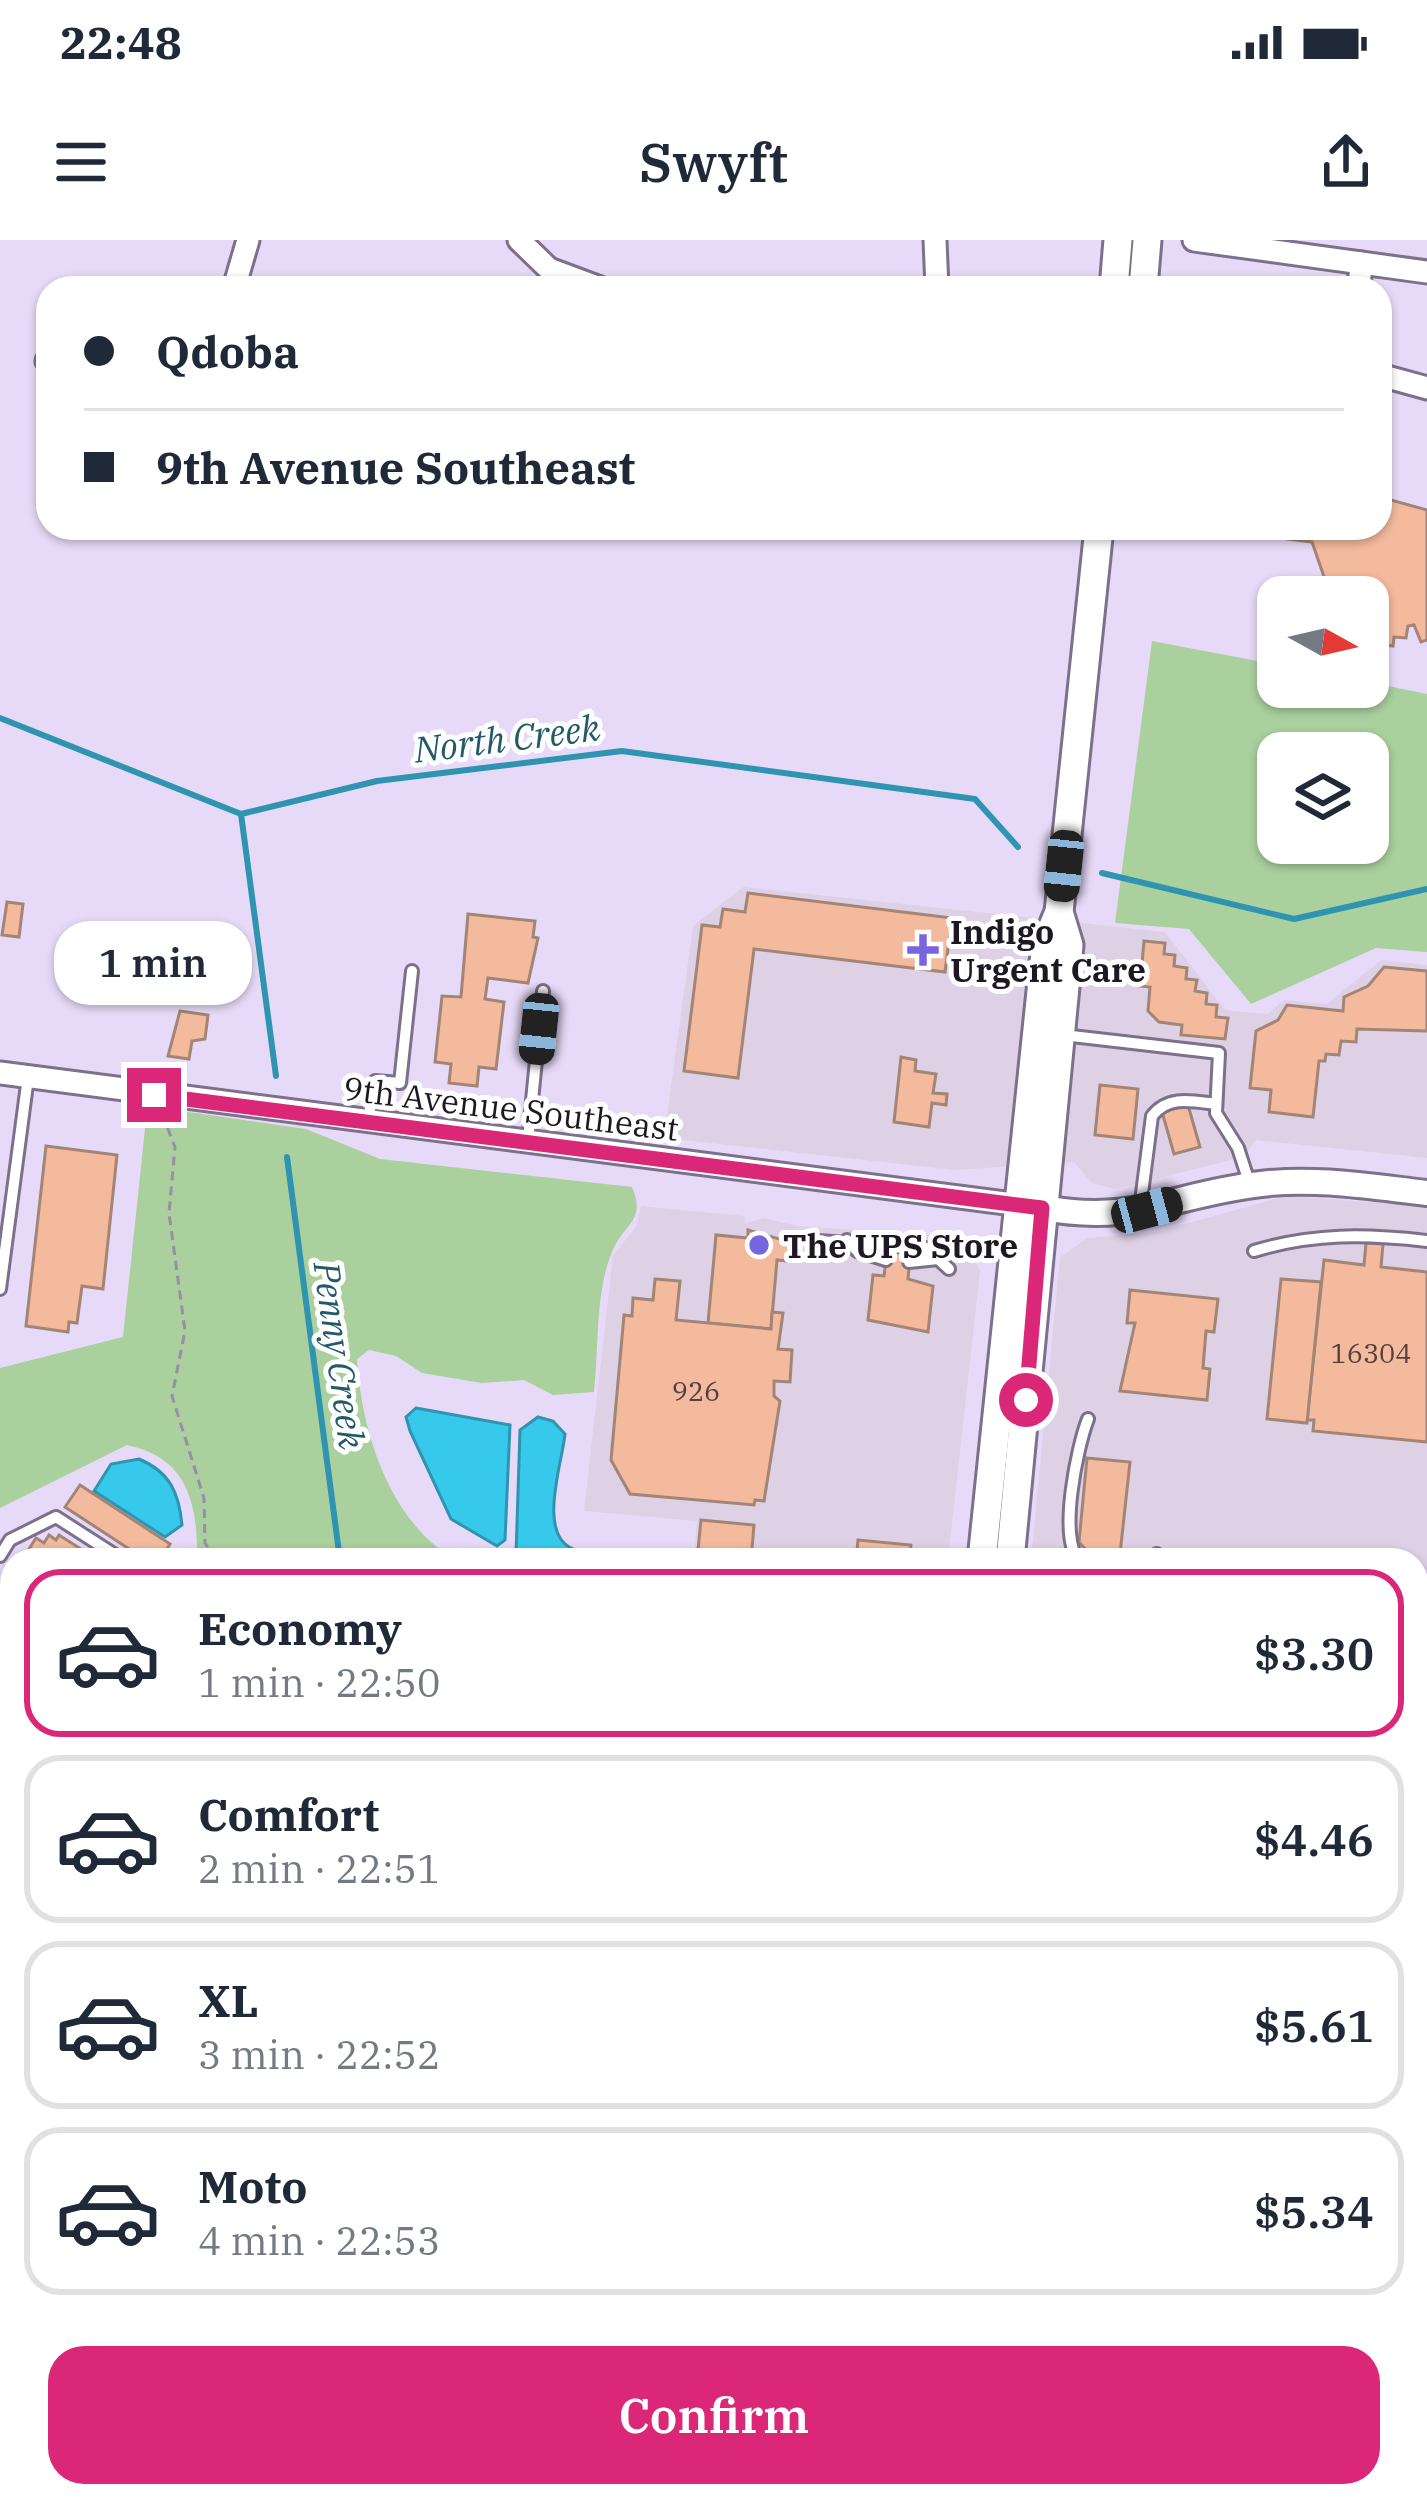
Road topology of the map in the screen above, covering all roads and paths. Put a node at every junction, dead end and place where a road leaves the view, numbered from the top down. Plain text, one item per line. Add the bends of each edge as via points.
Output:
1 (248, 240) edge
2 (520, 240) edge
3 (935, 240) edge
4 (1118, 240) edge
5 (1147, 240) edge
6 (1194, 240) edge
7 (1361, 263) junction
8 (1427, 272) edge
9 (238, 276) edge
10 (568, 276) edge
11 (936, 276) edge
12 (1115, 276) edge
13 (1144, 276) edge
14 (1360, 276) edge
15 (1392, 378) edge
16 (1427, 388) edge
17 (1098, 540) edge
18 (1059, 912) junction
19 (412, 971) dead end
20 (543, 991) dead end
21 (1060, 1034) junction
22 (0, 1073) edge
23 (28, 1077) junction
24 (154, 1095) junction
25 (1216, 1104) junction
26 (368, 1124) junction
27 (528, 1143) junction
28 (1250, 1185) junction
29 (1427, 1193) edge
30 (1029, 1206) junction
31 (1140, 1212) junction
32 (848, 1240) junction
33 (818, 1241) dead end
34 (1427, 1241) edge
35 (1254, 1250) dead end
36 (938, 1259) junction
37 (886, 1260) dead end
38 (909, 1262) dead end
39 (950, 1270) dead end
40 (0, 1289) edge
41 (1088, 1419) dead end
42 (6, 1548) edge
43 (104, 1548) edge
44 (208, 1548) edge
45 (984, 1548) edge
46 (1011, 1548) edge
47 (1071, 1548) edge

1 - 9 street
2 - 10 street
3 - 11 street
4 - 12 main road
5 - 13 main road
6 - 7 street
7 - 8 street
7 - 14 street
15 - 16 street
17 - 18 main road
18 - 21 main road via 1070,946
18 - 30 main road via 1046,943
19 - 26 lane via 400,1084 374,1081
20 - 27 lane
21 - 25 lane via 1219,1053
21 - 30 main road
22 - 23 street, 9th Avenue Southeast
23 - 24 street, 9th Avenue Southeast
23 - 40 lane
24 - 26 street, 9th Avenue Southeast
24 - 44 path via 175,1148 169,1213 184,1331 172,1396 204,1498
25 - 28 lane
25 - 31 lane via 1182,1099 1152,1116
26 - 27 street, 9th Avenue Southeast
27 - 30 street, 9th Avenue Southeast
28 - 29 street
28 - 31 street
30 - 31 street via 1088,1216
30 - 45 main road
30 - 46 main road
32 - 33 lane
32 - 36 lane via 926,1248
32 - 37 lane
34 - 35 lane via 1352,1233
36 - 38 lane
36 - 39 lane
41 - 47 lane
42 - 43 lane via 56,1517

